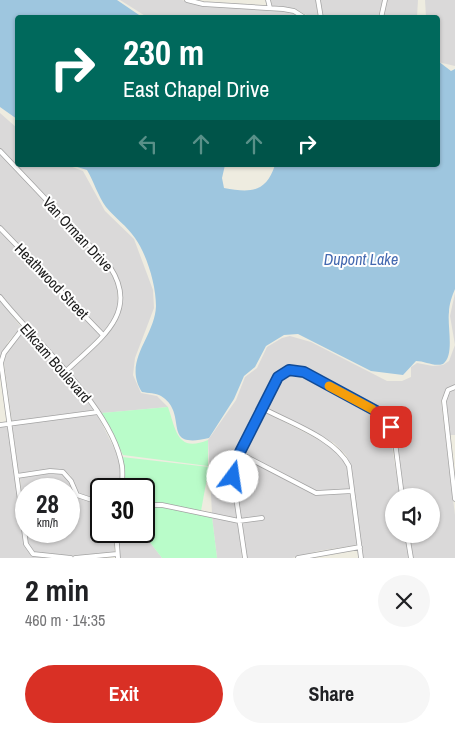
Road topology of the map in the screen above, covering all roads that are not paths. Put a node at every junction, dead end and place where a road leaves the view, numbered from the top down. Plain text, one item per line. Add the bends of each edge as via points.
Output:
1 (187, 0) edge
2 (268, 0) edge
3 (318, 0) edge
4 (385, 0) edge
5 (219, 2) edge
6 (270, 8) junction
7 (300, 15) edge
8 (320, 15) edge
9 (381, 15) edge
10 (0, 151) edge
11 (15, 167) edge
12 (15, 167) edge
13 (0, 228) edge
14 (0, 297) edge
15 (24, 327) junction
16 (103, 335) junction
17 (66, 371) junction
18 (455, 387) edge
19 (262, 408) junction
20 (98, 412) junction
21 (10, 424) junction
22 (0, 425) edge
23 (448, 437) junction
24 (455, 437) edge
25 (239, 454) junction
26 (18, 476) junction
27 (122, 478) edge
28 (454, 486) edge
29 (401, 488) edge
30 (352, 491) junction
31 (90, 499) edge
32 (455, 499) edge
33 (155, 505) edge
34 (262, 518) dead end
35 (239, 521) junction
36 (116, 543) edge
37 (409, 543) edge
38 (360, 547) junction
39 (117, 556) edge
40 (71, 558) edge
41 (75, 558) edge
42 (245, 558) edge
43 (298, 558) edge
44 (361, 558) edge
45 (411, 558) edge

1 - 5 street
2 - 6 street
3 - 8 street
4 - 9 street
5 - 6 street
6 - 7 street
10 - 11 street, Van Orman Drive
12 - 16 street, Van Orman Drive via 116,276 120,306 114,322
13 - 16 street, Heathwood Street
14 - 15 street, Elkcam Boulevard
15 - 17 street, Elkcam Boulevard
15 - 21 street via 4,353 2,363
16 - 17 street, Van Orman Drive
17 - 20 street, Elkcam Boulevard
18 - 23 street via 448,390 444,401
19 - 25 street
19 - 29 street via 278,377 289,370 304,372 383,417 394,434
19 - 30 street via 338,449 349,466
20 - 21 street
20 - 27 street, Elkcam Boulevard via 118,452
21 - 22 street
21 - 26 street
23 - 24 street
23 - 28 street
25 - 30 street via 316,493
25 - 35 street via 233,477
26 - 31 street via 63,472 77,495
26 - 40 street via 26,544 31,553
28 - 32 street
30 - 38 street
33 - 35 street
34 - 35 street
35 - 42 street
36 - 39 street
37 - 45 street
38 - 43 street
38 - 44 street
39 - 41 street

